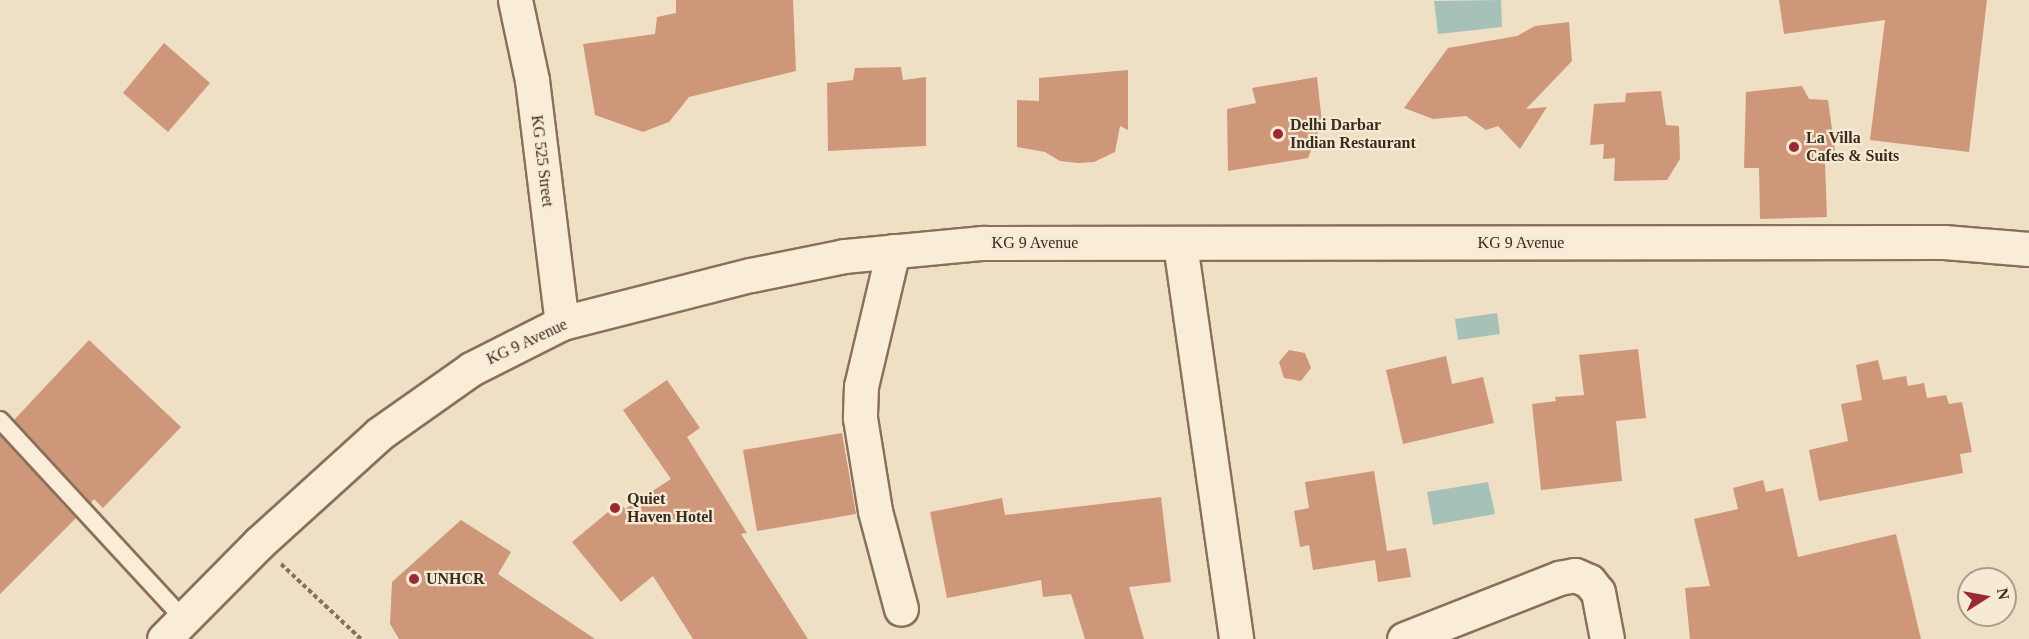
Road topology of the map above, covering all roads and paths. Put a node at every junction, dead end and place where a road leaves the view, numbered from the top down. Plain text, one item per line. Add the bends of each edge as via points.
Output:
1 (515, 0) edge
2 (1180, 244) junction
3 (2029, 249) edge
4 (893, 251) junction
5 (562, 323) junction
6 (0, 420) edge
7 (259, 543) junction
8 (901, 609) dead end
9 (173, 629) edge
10 (361, 639) edge
11 (1236, 639) edge
12 (1404, 639) edge
13 (1607, 639) edge

1 - 5 main road, KG 525 Street via 532,80
2 - 3 main road, KG 9 Avenue via 1944,242
2 - 4 main road, KG 9 Avenue via 982,243
2 - 11 main road
4 - 5 main road, KG 9 Avenue via 844,256 751,275
4 - 8 main road via 861,386 860,418 875,511
5 - 7 main road, KG 9 Avenue via 471,369 379,434
6 - 9 lane
7 - 9 main road, KG 9 Avenue
7 - 10 path
12 - 13 main road via 1575,575 1589,581 1598,592

